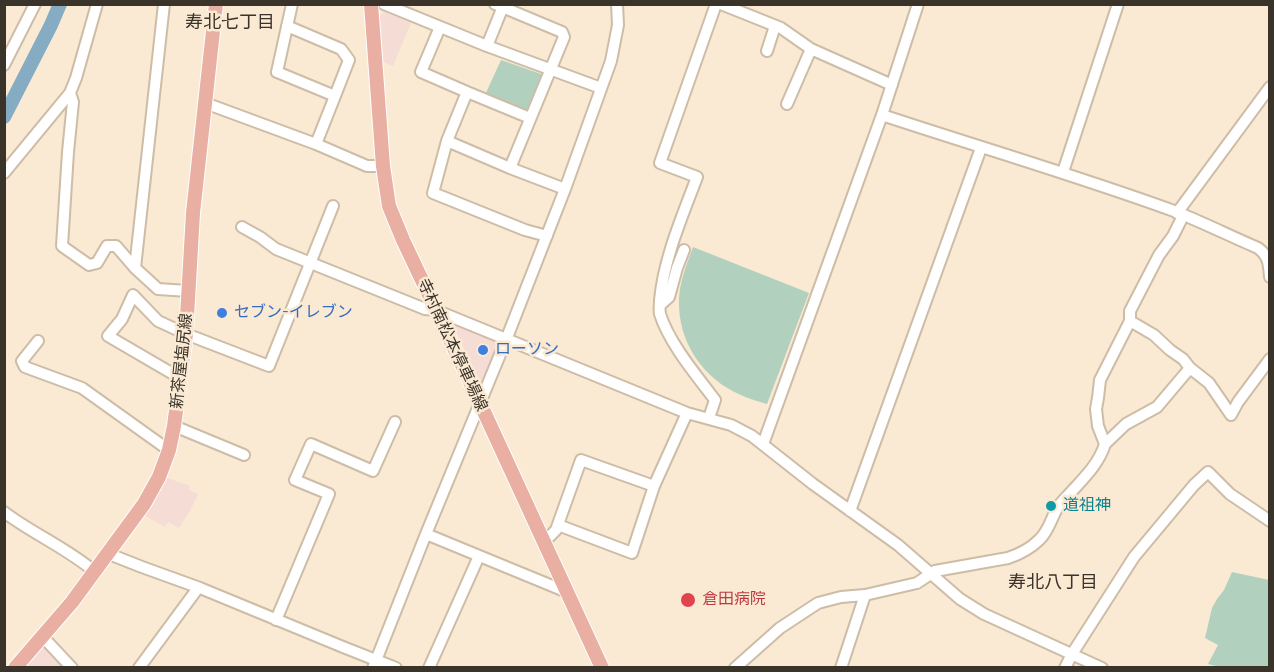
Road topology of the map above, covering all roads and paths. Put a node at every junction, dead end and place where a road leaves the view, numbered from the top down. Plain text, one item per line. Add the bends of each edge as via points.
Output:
1 (35, 4) edge
2 (96, 4) edge
3 (164, 4) edge
4 (216, 4) edge
5 (292, 4) edge
6 (371, 4) edge
7 (384, 4) edge
8 (618, 4) edge
9 (718, 4) edge
10 (918, 4) edge
11 (1118, 4) edge
12 (501, 6) edge
13 (408, 9) edge
14 (287, 26) junction
15 (775, 26) junction
16 (440, 27) junction
17 (487, 46) junction
18 (811, 49) junction
19 (767, 51) dead end
20 (6, 60) edge
21 (550, 69) junction
22 (892, 85) junction
23 (1269, 87) edge
24 (601, 88) junction
25 (467, 92) junction
26 (70, 93) junction
27 (334, 96) junction
28 (205, 103) junction
29 (787, 104) dead end
30 (882, 115) junction
31 (530, 117) junction
32 (447, 141) junction
33 (316, 144) junction
34 (981, 148) junction
35 (383, 166) junction
36 (510, 168) junction
37 (1063, 172) junction
38 (4, 173) edge
39 (565, 189) junction
40 (334, 206) dead end
41 (1180, 214) junction
42 (242, 227) dead end
43 (547, 236) junction
44 (684, 250) dead end
45 (310, 262) junction
46 (135, 268) junction
47 (1269, 278) edge
48 (188, 291) junction
49 (660, 305) junction
50 (435, 310) junction
51 (1130, 321) junction
52 (186, 334) junction
53 (506, 340) junction
54 (38, 341) dead end
55 (1269, 359) edge
56 (1190, 368) junction
57 (180, 378) junction
58 (480, 403) junction
59 (687, 413) junction
60 (709, 418) junction
61 (395, 422) dead end
62 (174, 426) junction
63 (763, 444) junction
64 (1105, 444) junction
65 (169, 448) junction
66 (244, 455) dead end
67 (654, 486) junction
68 (4, 512) edge
69 (850, 512) junction
70 (1269, 520) edge
71 (558, 525) junction
72 (426, 534) junction
73 (544, 542) junction
74 (109, 554) junction
75 (479, 556) junction
76 (95, 572) junction
77 (931, 574) junction
78 (198, 588) junction
79 (567, 592) junction
80 (865, 594) junction
81 (276, 620) junction
82 (43, 637) junction
83 (1072, 654) junction
84 (374, 663) edge
85 (15, 668) edge
86 (72, 668) edge
87 (139, 668) edge
88 (396, 668) edge
89 (429, 668) edge
90 (602, 668) edge
91 (735, 668) edge
92 (841, 668) edge
93 (1065, 668) edge
94 (1102, 668) edge

1 - 20 street
2 - 26 street
3 - 46 street
4 - 28 main road, 新茶屋塩尻線
5 - 14 street
6 - 35 main road, 寺村南松本停車場線
7 - 13 street
8 - 24 street via 615,43
9 - 15 street
9 - 49 street via 660,163 697,177 662,281
10 - 22 street
11 - 37 street
12 - 17 street
12 - 21 street via 562,32 564,37
13 - 16 street
14 - 27 street via 277,72
14 - 27 street via 345,54 349,60
15 - 18 street
15 - 19 street
16 - 17 street
16 - 25 street via 421,72
17 - 21 street
18 - 22 street
18 - 29 street
21 - 24 street
21 - 31 street
22 - 30 street
23 - 41 street
24 - 39 street
25 - 31 street
25 - 32 street
26 - 38 street
26 - 46 street via 73,102 62,246 89,265 97,262 107,246 116,246
27 - 33 street
28 - 33 street
28 - 48 main road, 新茶屋塩尻線
30 - 34 street
30 - 63 street
31 - 36 street
32 - 36 street
32 - 43 street via 433,193
33 - 35 street via 367,166
34 - 37 street
34 - 69 street
35 - 50 main road, 寺村南松本停車場線 via 389,207
36 - 39 street
37 - 41 street
39 - 43 street
40 - 45 street
41 - 47 street via 1258,248 1269,261
41 - 51 street via 1173,236 1130,310
42 - 45 street via 276,249
43 - 53 street
44 - 49 street via 669,297
45 - 50 street
45 - 52 street via 269,366
46 - 48 street via 158,289
48 - 52 main road, 新茶屋塩尻線
49 - 60 street via 670,335 715,399
50 - 53 street
50 - 58 main road, 寺村南松本停車場線
51 - 56 street via 1154,335
51 - 64 street via 1100,380 1096,409
52 - 57 main road, 新茶屋塩尻線
52 - 57 street via 158,321 133,295 122,319 108,336
53 - 58 street
53 - 59 street
54 - 65 street via 22,361 25,367 82,388
55 - 56 street via 1231,415 1209,383
56 - 64 street via 1157,407 1126,424
57 - 62 main road, 新茶屋塩尻線
58 - 72 street
58 - 73 main road, 寺村南松本停車場線
59 - 60 street
59 - 67 street
60 - 63 street via 731,425
61 - 81 street via 373,471 310,444 295,480 328,494
62 - 65 main road, 新茶屋塩尻線
62 - 66 street
63 - 69 street
64 - 77 street via 1096,463 1058,508 1047,531 1030,548 1008,558
65 - 74 main road, 新茶屋塩尻線 via 144,504
67 - 71 street via 581,460
67 - 71 street via 632,553
68 - 76 street
69 - 77 street
70 - 83 street via 1230,494 1208,472 1134,557
71 - 73 street
72 - 75 street
72 - 84 street
73 - 79 main road, 寺村南松本停車場線
74 - 76 main road, 新茶屋塩尻線
74 - 78 street
75 - 79 street
75 - 89 street
76 - 82 main road, 新茶屋塩尻線
77 - 80 street via 917,583
77 - 83 street via 984,614
78 - 81 street
78 - 87 street
79 - 90 main road, 寺村南松本停車場線
80 - 91 street via 818,603 780,628
80 - 92 street
81 - 84 street
82 - 85 main road, 新茶屋塩尻線
82 - 86 street
83 - 93 street
83 - 94 street
84 - 88 street

